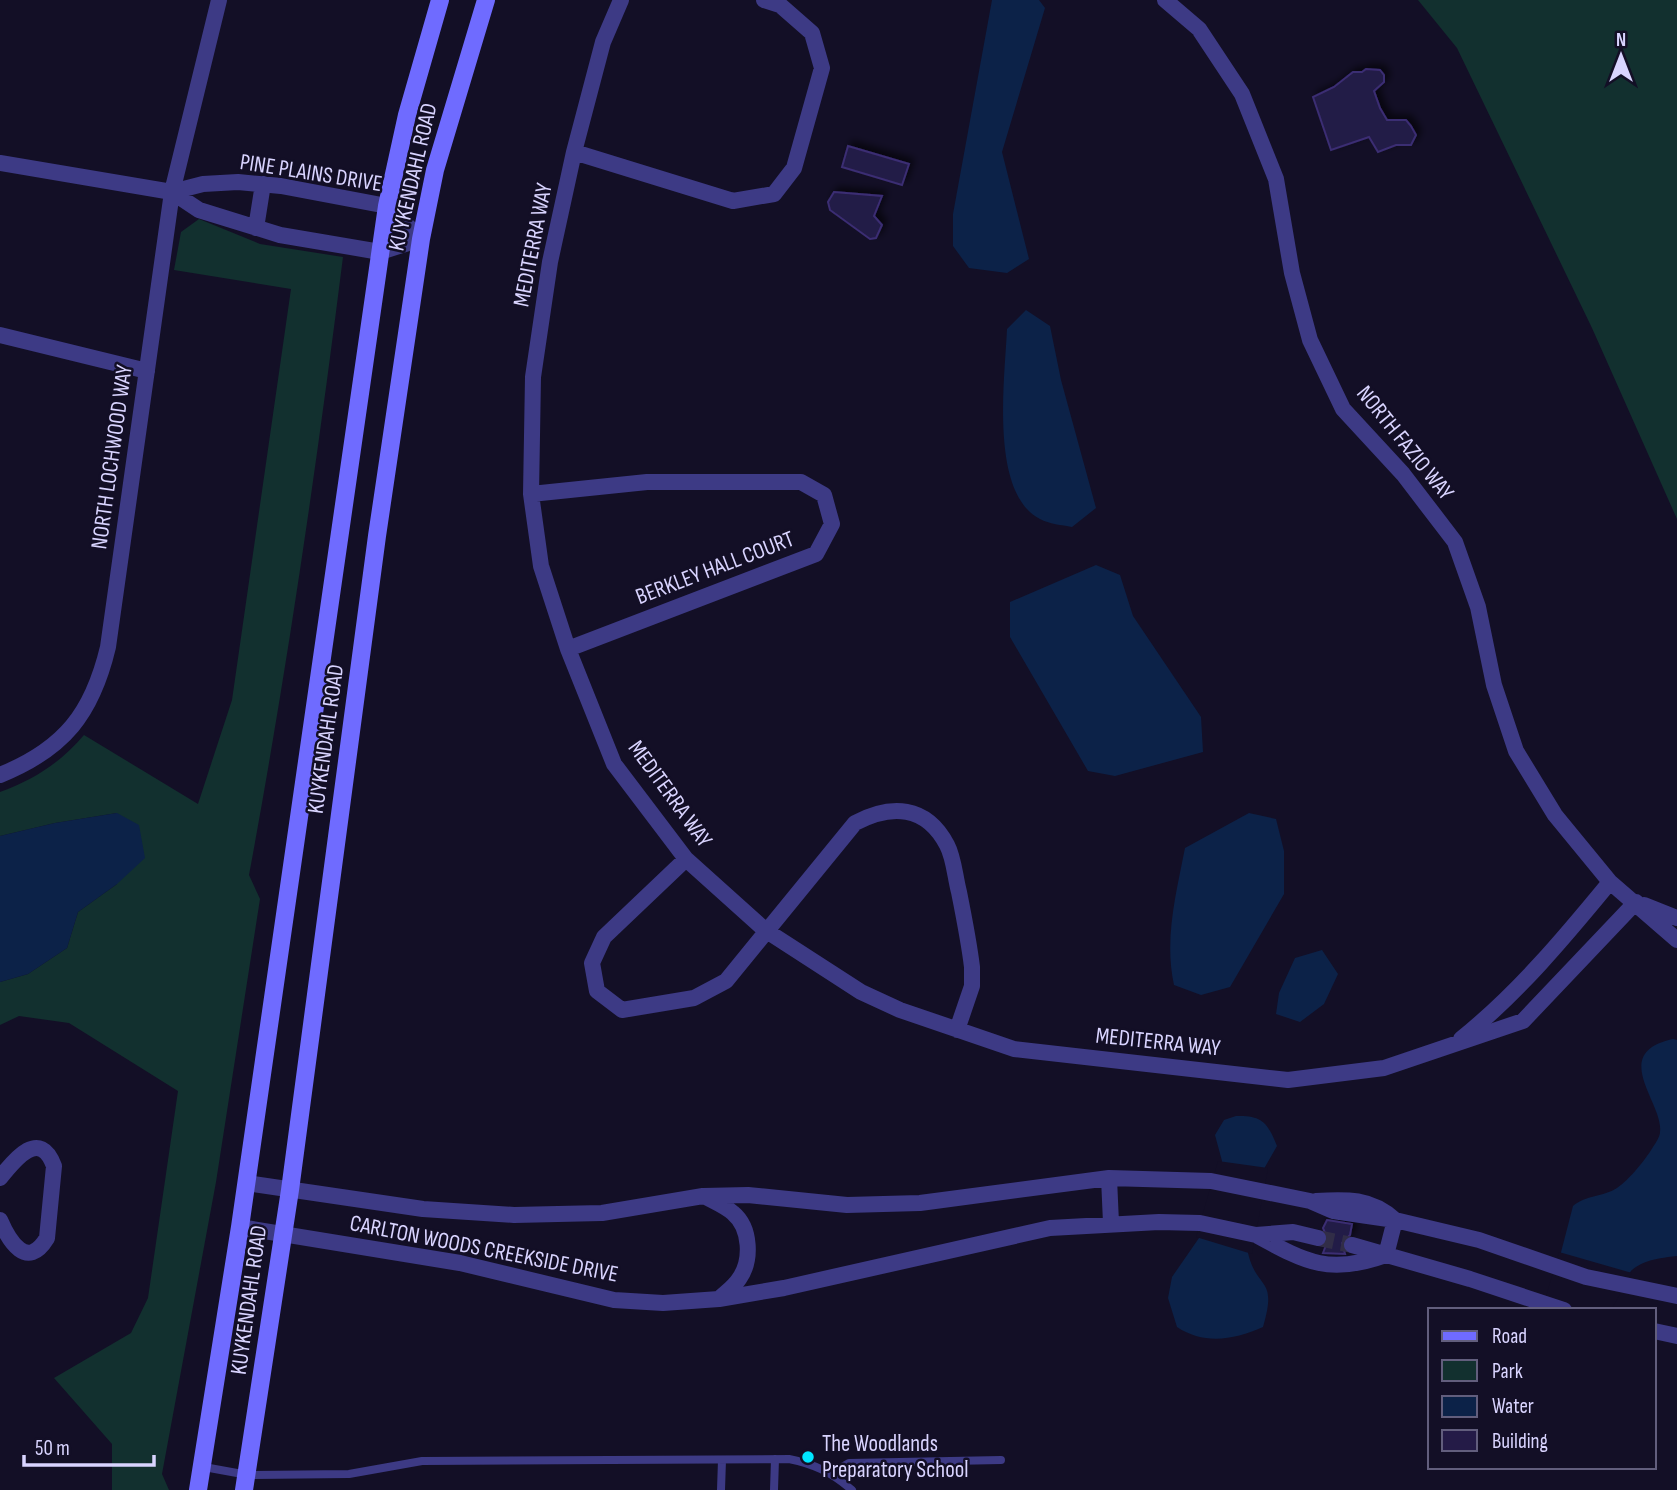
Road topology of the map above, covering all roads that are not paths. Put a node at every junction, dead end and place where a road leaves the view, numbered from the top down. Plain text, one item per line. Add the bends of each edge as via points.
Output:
1 (219, 0) edge
2 (440, 0) edge
3 (486, 0) edge
4 (621, 0) edge
5 (764, 0) edge
6 (1166, 0) edge
7 (574, 152) junction
8 (0, 163) edge
9 (263, 184) junction
10 (172, 192) junction
11 (387, 206) junction
12 (256, 228) junction
13 (421, 239) junction
14 (380, 252) junction
15 (0, 335) edge
16 (147, 371) junction
17 (531, 494) junction
18 (568, 649) junction
19 (0, 775) edge
20 (686, 859) junction
21 (1610, 881) junction
22 (1636, 902) junction
23 (1677, 918) edge
24 (765, 930) junction
25 (1677, 940) edge
26 (957, 1030) junction
27 (1451, 1048) junction
28 (0, 1178) edge
29 (1109, 1178) junction
30 (246, 1183) junction
31 (290, 1190) junction
32 (703, 1196) junction
33 (0, 1220) edge
34 (1395, 1220) junction
35 (1111, 1223) junction
36 (240, 1227) junction
37 (284, 1234) junction
38 (1256, 1235) junction
39 (1318, 1238) tunnel mouth
40 (1352, 1245) tunnel mouth
41 (1386, 1255) junction
42 (1677, 1296) edge
43 (719, 1299) junction
44 (1558, 1308) edge
45 (1656, 1331) edge
46 (1677, 1336) edge
47 (722, 1460) junction
48 (775, 1460) junction
49 (1000, 1460) dead end
50 (204, 1467) junction
51 (832, 1473) junction
52 (246, 1482) edge
53 (198, 1490) edge
54 (721, 1490) edge
55 (774, 1490) edge
56 (852, 1490) edge

1 - 10 street, NORTH LOCHWOOD WAY
2 - 11 main road, KUYKENDAHL ROAD
3 - 13 main road, KUYKENDAHL ROAD via 435,170
4 - 7 street, MEDITERRA WAY via 603,43
5 - 7 street via 780,5 812,33 821,68 794,168 774,194 733,201
6 - 21 street, NORTH FAZIO WAY via 1199,29 1242,94 1276,179 1292,273 1310,340 1342,409 1403,474 1455,542 1478,607 1494,685 1516,751 1555,815
7 - 17 street, MEDITERRA WAY via 550,262 533,377
8 - 10 street, PINE PLAINS DRIVE
9 - 10 street, PINE PLAINS DRIVE via 215,183
9 - 11 street, PINE PLAINS DRIVE
9 - 12 street
10 - 12 street, PINE PLAINS DRIVE via 199,209
10 - 16 street, NORTH LOCHWOOD WAY
11 - 13 street, PINE PLAINS DRIVE
11 - 14 main road, KUYKENDAHL ROAD
12 - 14 street, PINE PLAINS DRIVE
13 - 14 street, PINE PLAINS DRIVE
13 - 31 main road, KUYKENDAHL ROAD
14 - 30 main road, KUYKENDAHL ROAD
15 - 16 street
16 - 19 street, NORTH LOCHWOOD WAY via 102,673 78,721 59,742
17 - 18 street, MEDITERRA WAY via 541,566
17 - 18 street, BERKLEY HALL COURT via 647,482 802,482 824,495 832,524 816,554
18 - 20 street, MEDITERRA WAY via 614,764
20 - 24 street, MEDITERRA WAY
20 - 24 street via 604,937 592,963 597,991 622,1010 694,998 726,981
21 - 22 street, NORTH FAZIO WAY
21 - 27 street, MEDITERRA WAY via 1502,1006
22 - 23 street, NORTH FAZIO WAY
22 - 25 street, NORTH FAZIO WAY
22 - 27 street, MEDITERRA WAY via 1523,1021
24 - 26 street, MEDITERRA WAY via 861,992
24 - 26 street via 855,823 873,813 897,809 917,814 935,826 948,847 969,940 972,986
26 - 27 street, MEDITERRA WAY via 1014,1049 1288,1080 1384,1069
28 - 33 street via 32,1147 51,1156 47,1238 42,1246 19,1251 10,1244
29 - 32 street, CARLTON WOODS CREEKSIDE DRIVE via 920,1203 847,1205 748,1195
29 - 34 street, CARLTON WOODS CREEKSIDE DRIVE via 1211,1181 1310,1201 1346,1199 1382,1208
29 - 35 street
30 - 31 street, CARLTON WOODS CREEKSIDE DRIVE
30 - 36 main road, KUYKENDAHL ROAD
31 - 32 street, CARLTON WOODS CREEKSIDE DRIVE via 423,1209 514,1215 602,1213
31 - 37 main road, KUYKENDAHL ROAD
32 - 43 street via 734,1213 748,1244 739,1279
34 - 41 street
34 - 42 street, CARLTON WOODS CREEKSIDE DRIVE via 1479,1240 1587,1277
35 - 38 street, CARLTON WOODS CREEKSIDE DRIVE via 1200,1223
35 - 43 street, CARLTON WOODS CREEKSIDE DRIVE via 1050,1228
36 - 37 street, CARLTON WOODS CREEKSIDE DRIVE
36 - 50 main road, KUYKENDAHL ROAD
37 - 43 street, CARLTON WOODS CREEKSIDE DRIVE via 460,1263 614,1300
37 - 52 main road, KUYKENDAHL ROAD
38 - 39 street, CARLTON WOODS CREEKSIDE DRIVE via 1293,1232
38 - 41 street, CARLTON WOODS CREEKSIDE DRIVE via 1298,1257 1331,1266 1357,1266
40 - 41 street
41 - 44 street
45 - 46 street
47 - 48 lane
47 - 52 lane via 422,1461 349,1474
47 - 54 lane
48 - 51 lane via 811,1463
48 - 55 lane
49 - 51 lane via 849,1463
50 - 52 lane
50 - 53 main road, KUYKENDAHL ROAD
51 - 56 lane

